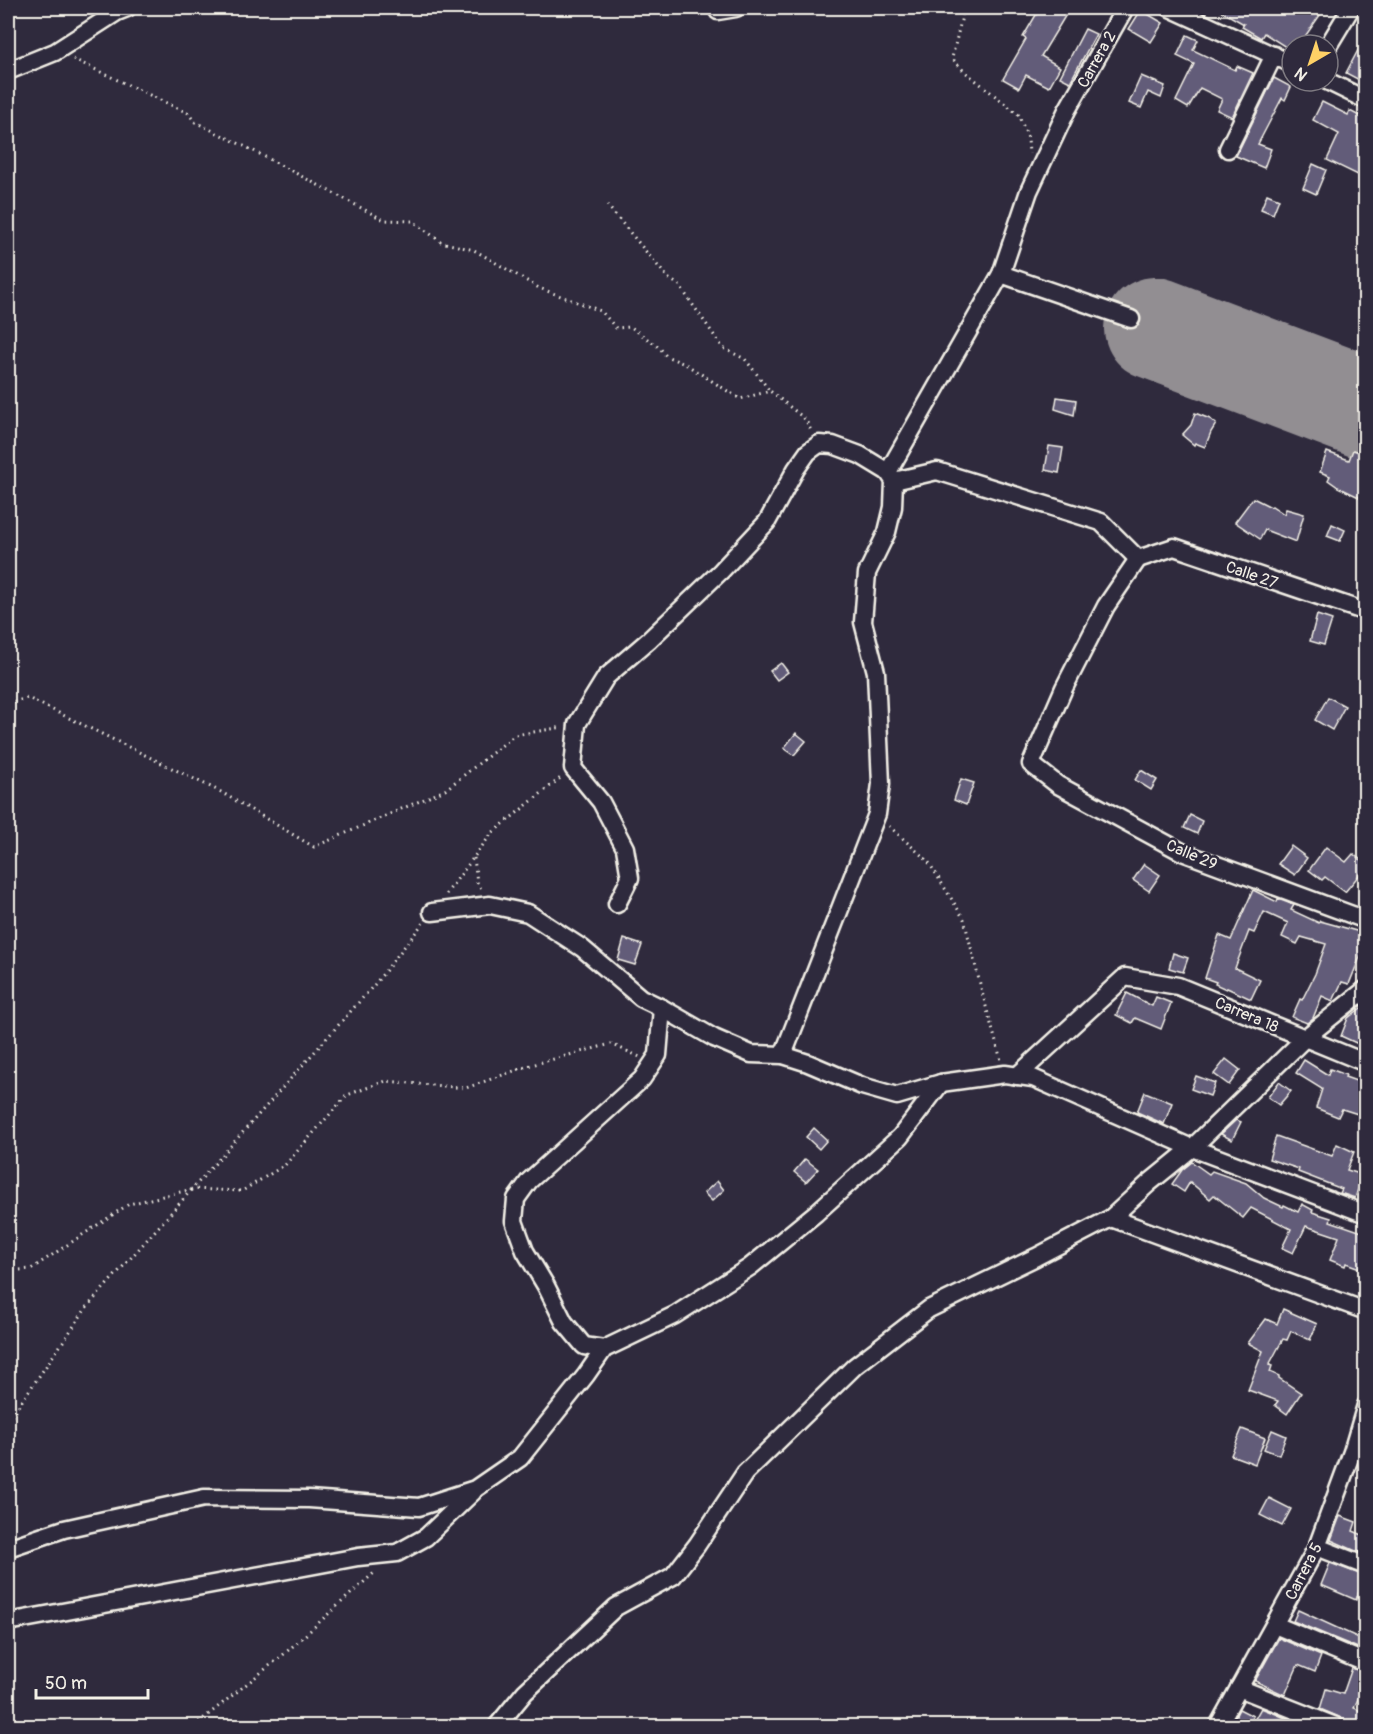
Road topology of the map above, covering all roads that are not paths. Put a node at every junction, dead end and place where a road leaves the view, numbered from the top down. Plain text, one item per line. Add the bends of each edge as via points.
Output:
1 (718, 8) edge
2 (736, 8) edge
3 (1125, 8) edge
4 (1170, 8) edge
5 (1352, 8) edge
6 (120, 9) edge
7 (1336, 33) edge
8 (1274, 56) junction
9 (1280, 59) edge
10 (8, 71) edge
11 (1340, 88) edge
12 (1365, 100) edge
13 (1228, 149) dead end
14 (1001, 274) junction
15 (1131, 319) dead end
16 (891, 476) junction
17 (1138, 559) junction
18 (1365, 612) edge
19 (617, 904) dead end
20 (432, 912) road end
21 (1365, 920) edge
22 (1365, 989) edge
23 (662, 1008) junction
24 (1305, 1038) junction
25 (783, 1055) junction
26 (1365, 1063) edge
27 (1011, 1075) junction
28 (941, 1083) junction
29 (1192, 1148) junction
30 (1365, 1214) edge
31 (1111, 1218) junction
32 (1365, 1311) edge
33 (604, 1350) junction
34 (1365, 1405) edge
35 (1359, 1455) edge
36 (475, 1490) junction
37 (1317, 1547) junction
38 (8, 1548) edge
39 (1365, 1566) edge
40 (8, 1622) edge
41 (1275, 1625) junction
42 (1365, 1663) edge
43 (1239, 1688) junction
44 (497, 1726) edge
45 (1218, 1726) edge
46 (1335, 1726) edge

1 - 2 street
3 - 14 street, Carrera 2 via 1067,110 1029,191
4 - 8 street
5 - 7 street
6 - 10 street via 55,52
8 - 9 street
8 - 13 street
11 - 12 street
14 - 15 street
14 - 16 street, Carrera 2
16 - 17 street via 937,471 1101,522
16 - 19 street via 860,455 819,444 796,469 767,522 721,571 606,677 577,724 573,768 601,802 625,848 630,878
16 - 25 street via 893,507 887,532 867,573 863,622 876,672 881,784 877,814
17 - 18 street, Calle 27 via 1174,548
17 - 21 street, Calle 29 via 1106,606 1031,764 1058,785 1182,852
20 - 23 street via 490,905 528,913 582,948 641,998
22 - 24 street
23 - 25 street via 751,1054
23 - 33 street via 658,1055 642,1079 529,1181 516,1199 514,1221 525,1251 564,1322 584,1346
24 - 26 street, Carrera 18
24 - 27 street, Carrera 18 via 1178,986 1125,977
24 - 29 street
25 - 28 street via 897,1096
27 - 28 street
27 - 29 street via 1033,1078
28 - 33 street via 900,1137 750,1267 675,1315
29 - 30 street
29 - 31 street
31 - 32 street
31 - 44 street via 929,1309 855,1366 745,1473 673,1576 616,1607 525,1692
33 - 36 street via 520,1458
34 - 35 street, Carrera 5
35 - 37 street, Carrera 5
36 - 38 street via 419,1508 309,1499 204,1498 64,1529
36 - 40 street via 426,1537 397,1553
37 - 39 street
37 - 41 street, Carrera 5
41 - 42 street
41 - 43 street, Carrera 5
43 - 45 street, Carrera 5
43 - 46 street

